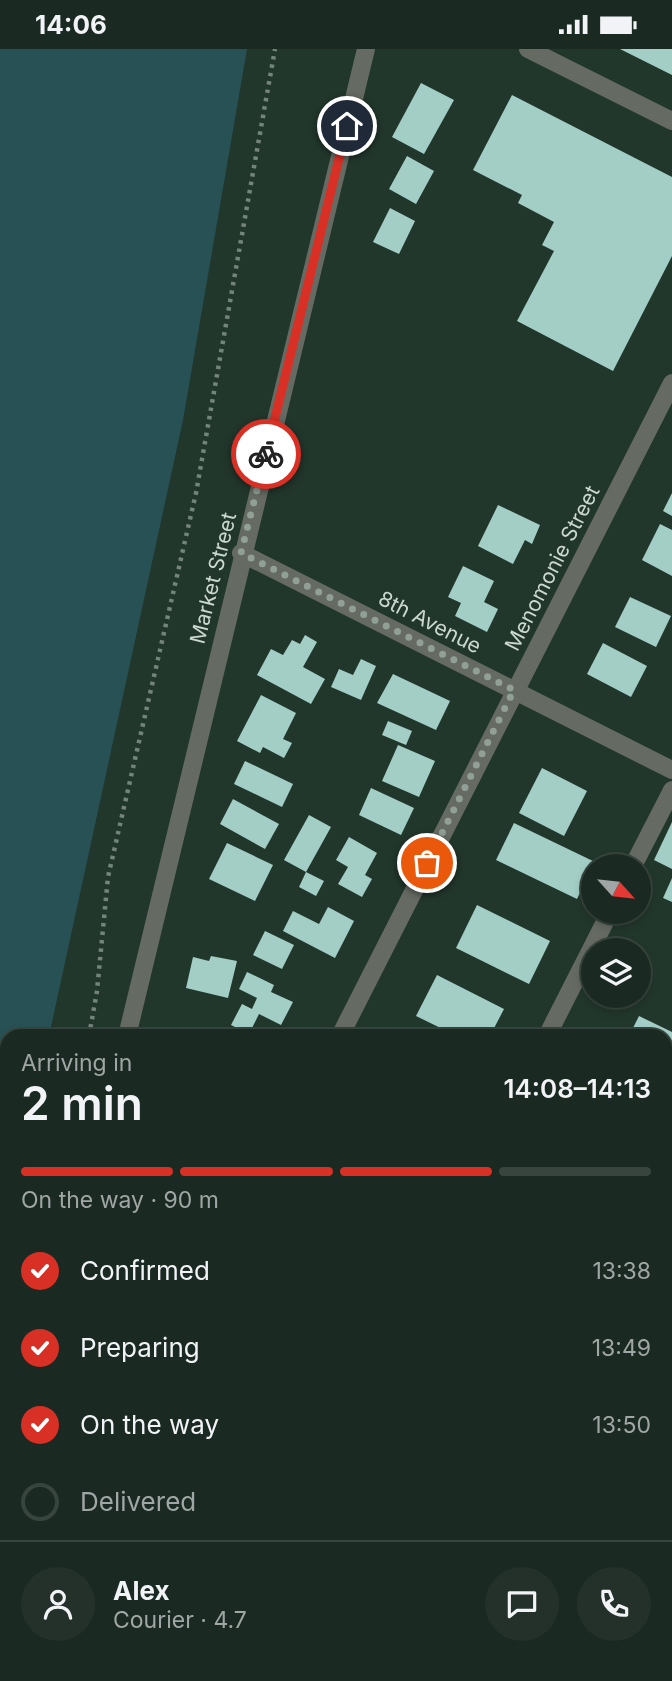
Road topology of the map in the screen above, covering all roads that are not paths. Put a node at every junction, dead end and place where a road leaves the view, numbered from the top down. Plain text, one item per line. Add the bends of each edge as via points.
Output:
1 (366, 49) edge
2 (528, 49) edge
3 (672, 121) edge
4 (672, 383) edge
5 (241, 553) junction
6 (514, 690) junction
7 (672, 770) edge
8 (672, 790) edge
9 (639, 854) edge
10 (604, 924) edge
11 (129, 1029) edge
12 (344, 1029) edge
13 (551, 1029) edge

1 - 5 street, Market Street
2 - 3 street
4 - 6 street, Menomonie Street
5 - 6 street, 8th Avenue
5 - 11 street, Market Street
6 - 7 street, 8th Avenue
6 - 12 street, Menomonie Street
8 - 9 street
10 - 13 street

